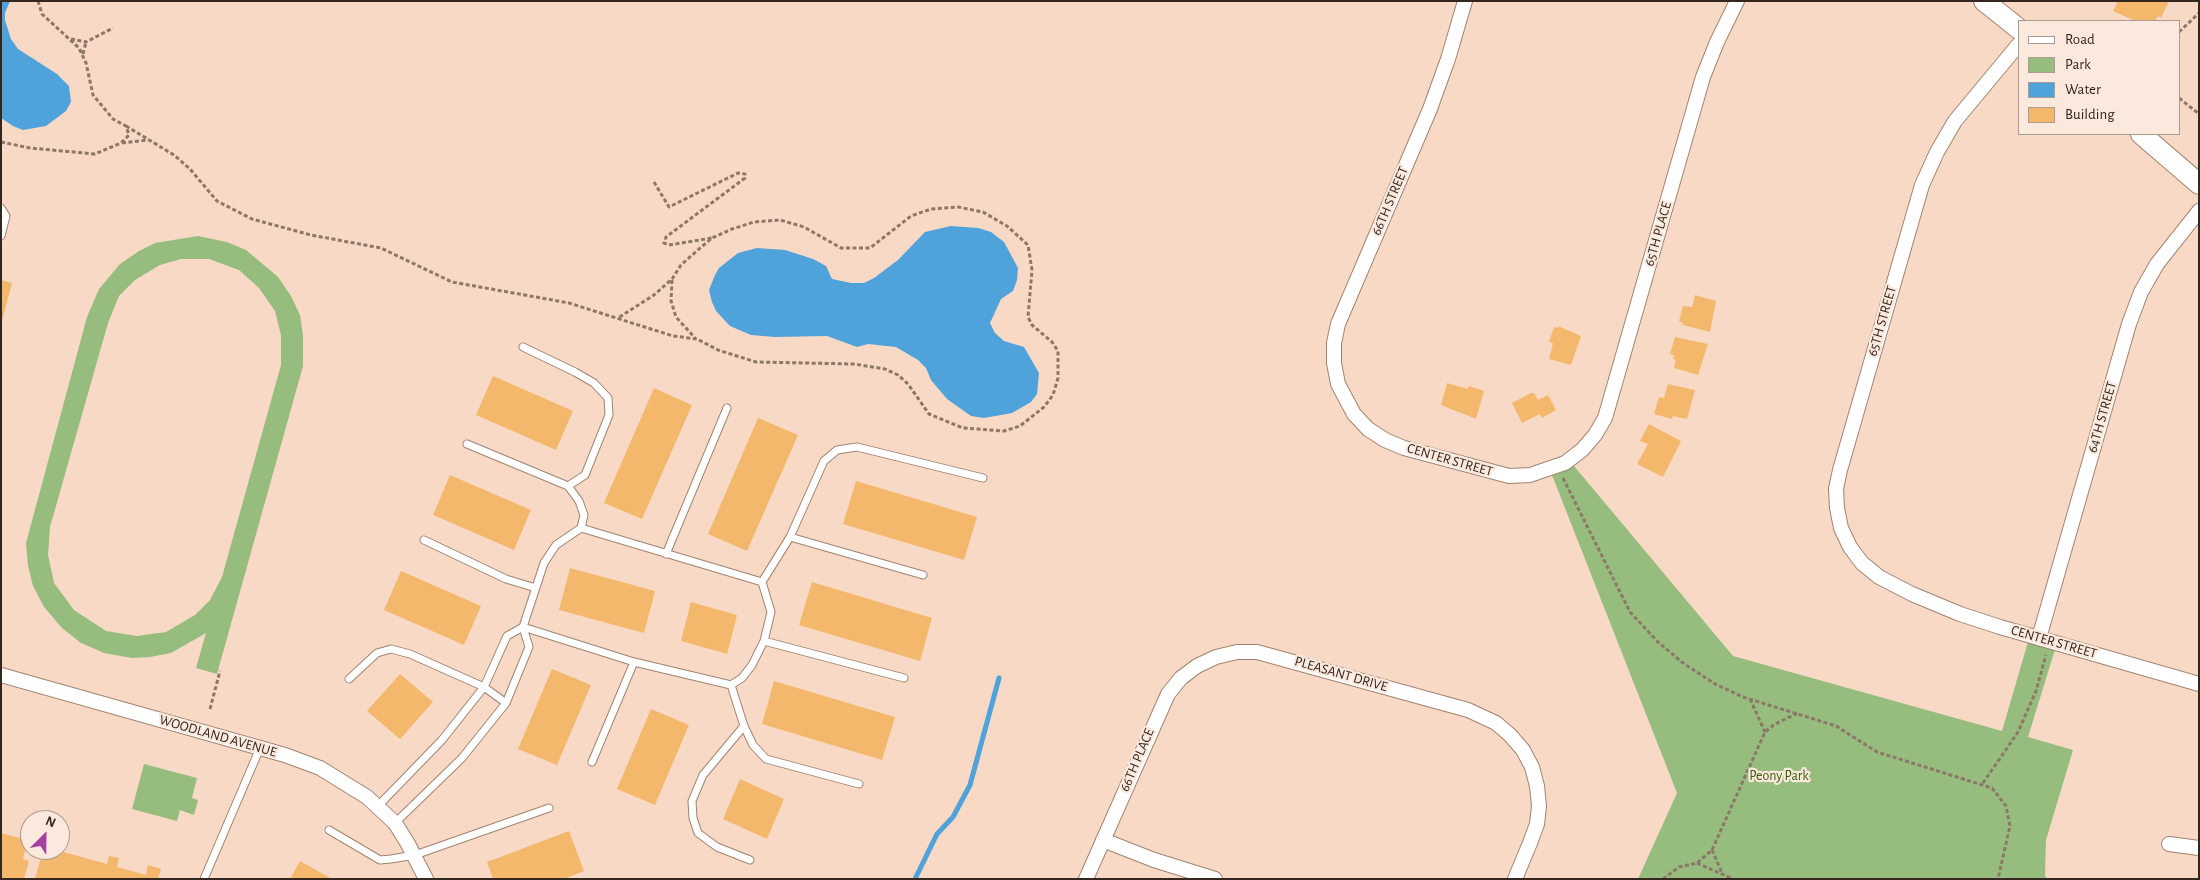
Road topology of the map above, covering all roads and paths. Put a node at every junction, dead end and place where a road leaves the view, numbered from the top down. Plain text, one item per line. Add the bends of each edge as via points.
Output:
1 (38, 1) edge
2 (1465, 1) edge
3 (1737, 1) edge
4 (1984, 1) edge
5 (2199, 13) edge
6 (112, 28) dead end
7 (2018, 28) edge
8 (2180, 31) edge
9 (70, 38) junction
10 (86, 42) junction
11 (2018, 45) edge
12 (82, 55) junction
13 (2180, 99) edge
14 (2199, 114) edge
15 (126, 126) junction
16 (2142, 135) edge
17 (149, 140) junction
18 (1, 142) edge
19 (122, 144) junction
20 (654, 182) dead end
21 (2199, 184) edge
22 (1, 208) edge
23 (2199, 211) edge
24 (1, 236) edge
25 (712, 238) junction
26 (672, 279) junction
27 (618, 318) junction
28 (696, 339) junction
29 (523, 347) dead end
30 (1345, 401) joint
31 (727, 408) dead end
32 (467, 444) dead end
33 (1563, 463) junction
34 (983, 478) dead end
35 (568, 486) junction
36 (581, 528) junction
37 (790, 537) junction
38 (424, 540) dead end
39 (666, 554) junction
40 (923, 575) dead end
41 (762, 582) junction
42 (536, 588) junction
43 (1912, 594) joint
44 (523, 627) junction
45 (2045, 640) junction
46 (764, 641) junction
47 (1212, 659) joint
48 (634, 662) junction
49 (220, 671) dead end
50 (1, 675) edge
51 (904, 678) dead end
52 (349, 679) dead end
53 (2199, 684) edge
54 (731, 685) junction
55 (484, 687) junction
56 (1750, 699) junction
57 (506, 703) junction
58 (210, 709) dead end
59 (1799, 713) junction
60 (744, 726) junction
61 (1764, 732) junction
62 (260, 748) junction
63 (592, 762) dead end
64 (1983, 783) junction
65 (859, 784) dead end
66 (378, 807) junction
67 (549, 808) dead end
68 (395, 823) junction
69 (329, 830) dead end
70 (1103, 840) junction
71 (2169, 844) dead end
72 (2199, 848) edge
73 (412, 849) junction
74 (1712, 850) junction
75 (750, 860) dead end
76 (1697, 863) junction
77 (1723, 873) junction
78 (204, 879) edge
79 (426, 879) edge
80 (1086, 879) edge
81 (1215, 879) edge
82 (1514, 879) edge
83 (1663, 879) edge
84 (1732, 879) edge
85 (1998, 879) edge

1 - 9 path via 42,14
2 - 30 street, 66TH STREET via 1430,109 1338,324 1334,363
3 - 33 street, 65TH PLACE via 1703,77 1610,405 1595,435
4 - 7 street
5 - 8 path
6 - 10 path
9 - 10 path
9 - 12 path
10 - 12 path
11 - 43 street, 65TH STREET via 1955,121 1922,185 1836,490 1841,528 1850,547 1879,577
12 - 15 path via 93,95 113,119
13 - 14 path
15 - 17 path
15 - 19 path via 128,135
16 - 21 street
17 - 19 path
17 - 27 path via 174,155 217,201 252,219 311,236 381,248 452,282 570,303
18 - 19 path via 82,154 95,154
20 - 25 path via 669,207 738,173 745,174 745,178 666,237 664,243
22 - 24 lane via 6,216
23 - 45 street, 64TH STREET via 2157,264 2129,324
25 - 26 path via 681,265
25 - 28 path via 754,222 780,220 804,227 841,248 862,249 884,239 911,216 931,209 958,207 983,212 1007,226 1028,245 1032,270 1028,317 1058,351 1058,378 1052,395 1037,414 1012,428 982,431 963,428 929,414 908,384 885,369 854,364 756,362
26 - 27 path
26 - 28 path via 671,301 676,317
27 - 28 path via 673,336
29 - 35 lane via 575,372 608,398 609,415 585,475
30 - 33 street, CENTER STREET via 1368,429 1404,448 1510,476 1530,475
31 - 39 lane
32 - 35 lane
33 - 56 path via 1630,612 1683,663 1715,684
34 - 37 lane via 856,447 837,450 824,461
35 - 36 lane via 584,515
36 - 39 lane
36 - 42 lane via 556,545 544,563
37 - 40 lane
37 - 41 lane
38 - 42 lane via 506,579
39 - 41 lane
41 - 46 lane via 771,612
42 - 44 lane
43 - 45 street, CENTER STREET via 1960,614
44 - 48 lane
44 - 55 lane via 507,636
44 - 57 lane via 529,647
45 - 53 street, CENTER STREET
45 - 64 path via 2036,691 2018,732
46 - 51 lane
46 - 54 lane via 752,665 742,678
47 - 70 street, 66TH PLACE via 1181,678 1168,694
47 - 82 street, PLEASANT DRIVE via 1237,652 1275,655 1468,710 1496,723 1510,735 1527,758 1537,786 1537,824
48 - 54 lane
48 - 63 lane
49 - 58 path
50 - 62 street, WOODLAND AVENUE
52 - 55 lane via 377,653 391,648
54 - 60 lane
55 - 57 lane
55 - 66 lane via 442,740
56 - 59 path
56 - 61 path
57 - 68 lane via 462,758
59 - 61 path
59 - 64 path via 1836,726 1877,752
60 - 65 lane via 753,745 766,759
60 - 75 lane via 703,775 692,801 698,833 717,847
61 - 74 path
62 - 66 street, WOODLAND AVENUE via 320,768 346,782
62 - 78 lane
64 - 85 path via 2001,796 2008,816 2009,836
66 - 68 street, WOODLAND AVENUE
67 - 73 lane
68 - 73 street, WOODLAND AVENUE
69 - 73 lane via 380,860
70 - 80 street, 66TH PLACE
70 - 81 street
71 - 72 street
73 - 79 street, WOODLAND AVENUE
74 - 76 path
74 - 77 path
76 - 77 path
76 - 83 path via 1679,867
77 - 84 path

